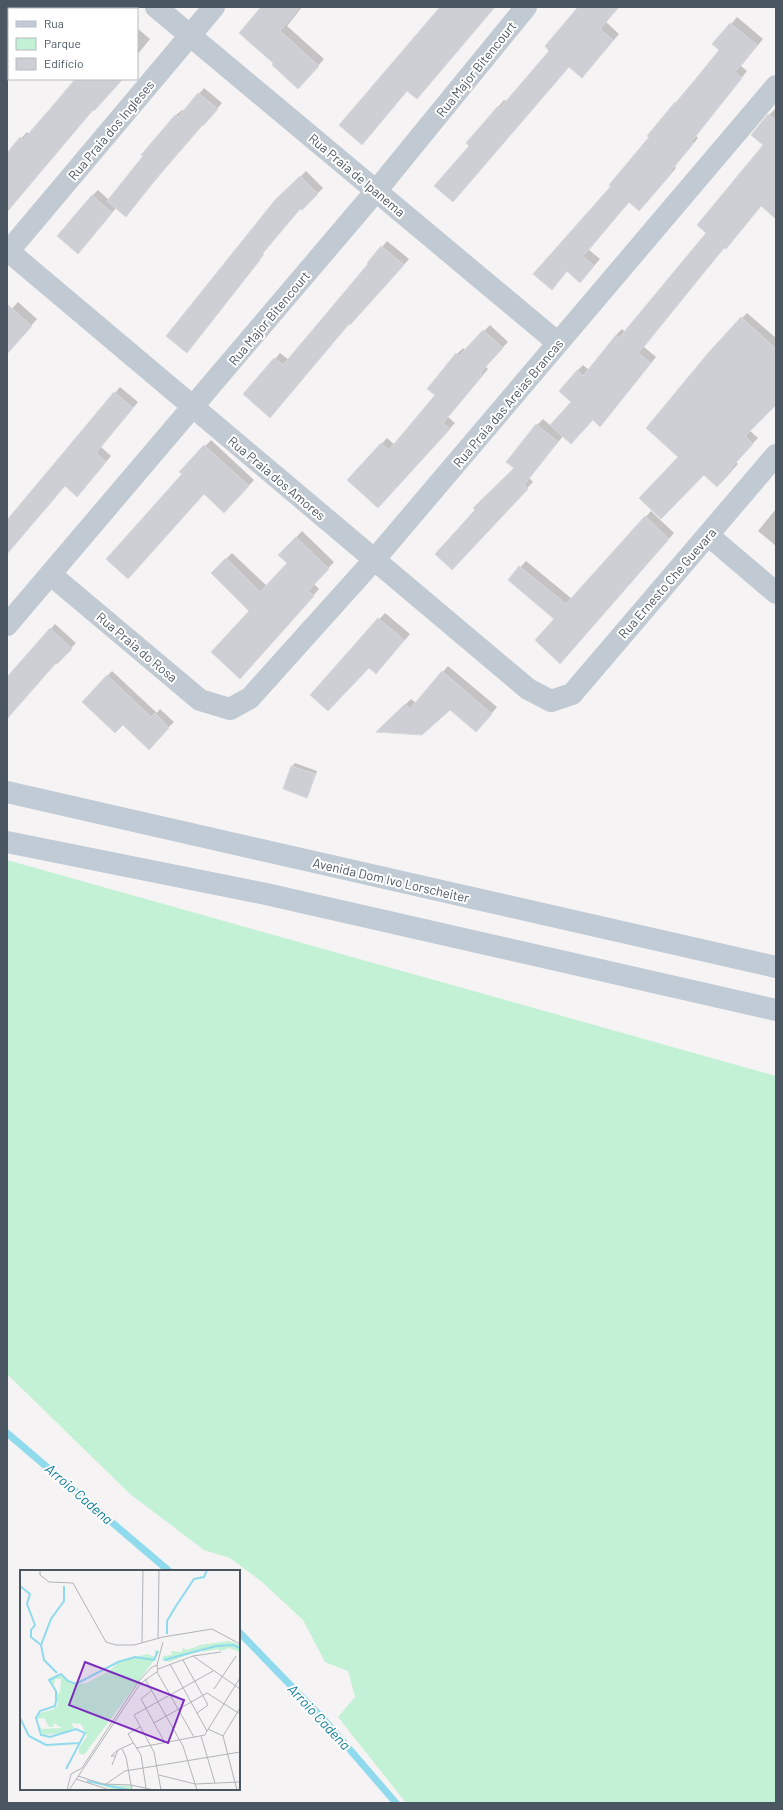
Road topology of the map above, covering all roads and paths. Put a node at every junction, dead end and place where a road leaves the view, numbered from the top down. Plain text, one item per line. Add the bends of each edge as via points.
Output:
1 (156, 7) edge
2 (214, 7) edge
3 (526, 7) edge
4 (190, 36) junction
5 (776, 86) edge
6 (376, 191) junction
7 (8, 252) edge
8 (558, 343) junction
9 (193, 407) junction
10 (776, 455) edge
11 (708, 534) junction
12 (374, 560) junction
13 (50, 574) junction
14 (776, 593) edge
15 (7, 625) edge
16 (551, 701) joint
17 (230, 709) joint
18 (7, 792) edge
19 (7, 842) edge
20 (776, 967) edge
21 (776, 1010) edge

1 - 4 street, Rua Praia de Ipanema
2 - 4 street, Rua Praia dos Ingleses
3 - 6 street, Rua Major Bitencourt
4 - 6 street, Rua Praia de Ipanema
4 - 7 street, Rua Praia dos Ingleses
5 - 8 street, Rua Praia das Areias Brancas
6 - 8 street, Rua Praia de Ipanema
6 - 9 street, Rua Major Bitencourt
7 - 9 street, Rua Praia dos Amores
8 - 12 street, Rua Praia das Areias Brancas
9 - 12 street, Rua Praia dos Amores
9 - 13 street, Rua Major Bitencourt
10 - 11 street, Rua Ernesto Che Guevara
11 - 14 street
11 - 16 street, Rua Ernesto Che Guevara via 572,694
12 - 16 street, Rua Praia dos Amores via 528,689
12 - 17 street, Rua Praia das Areias Brancas via 250,698
13 - 15 street, Rua Major Bitencourt
13 - 17 street, Rua Praia do Rosa via 200,700
18 - 20 main road, Avenida Dom Ivo Lorscheiter
19 - 21 main road via 274,896

